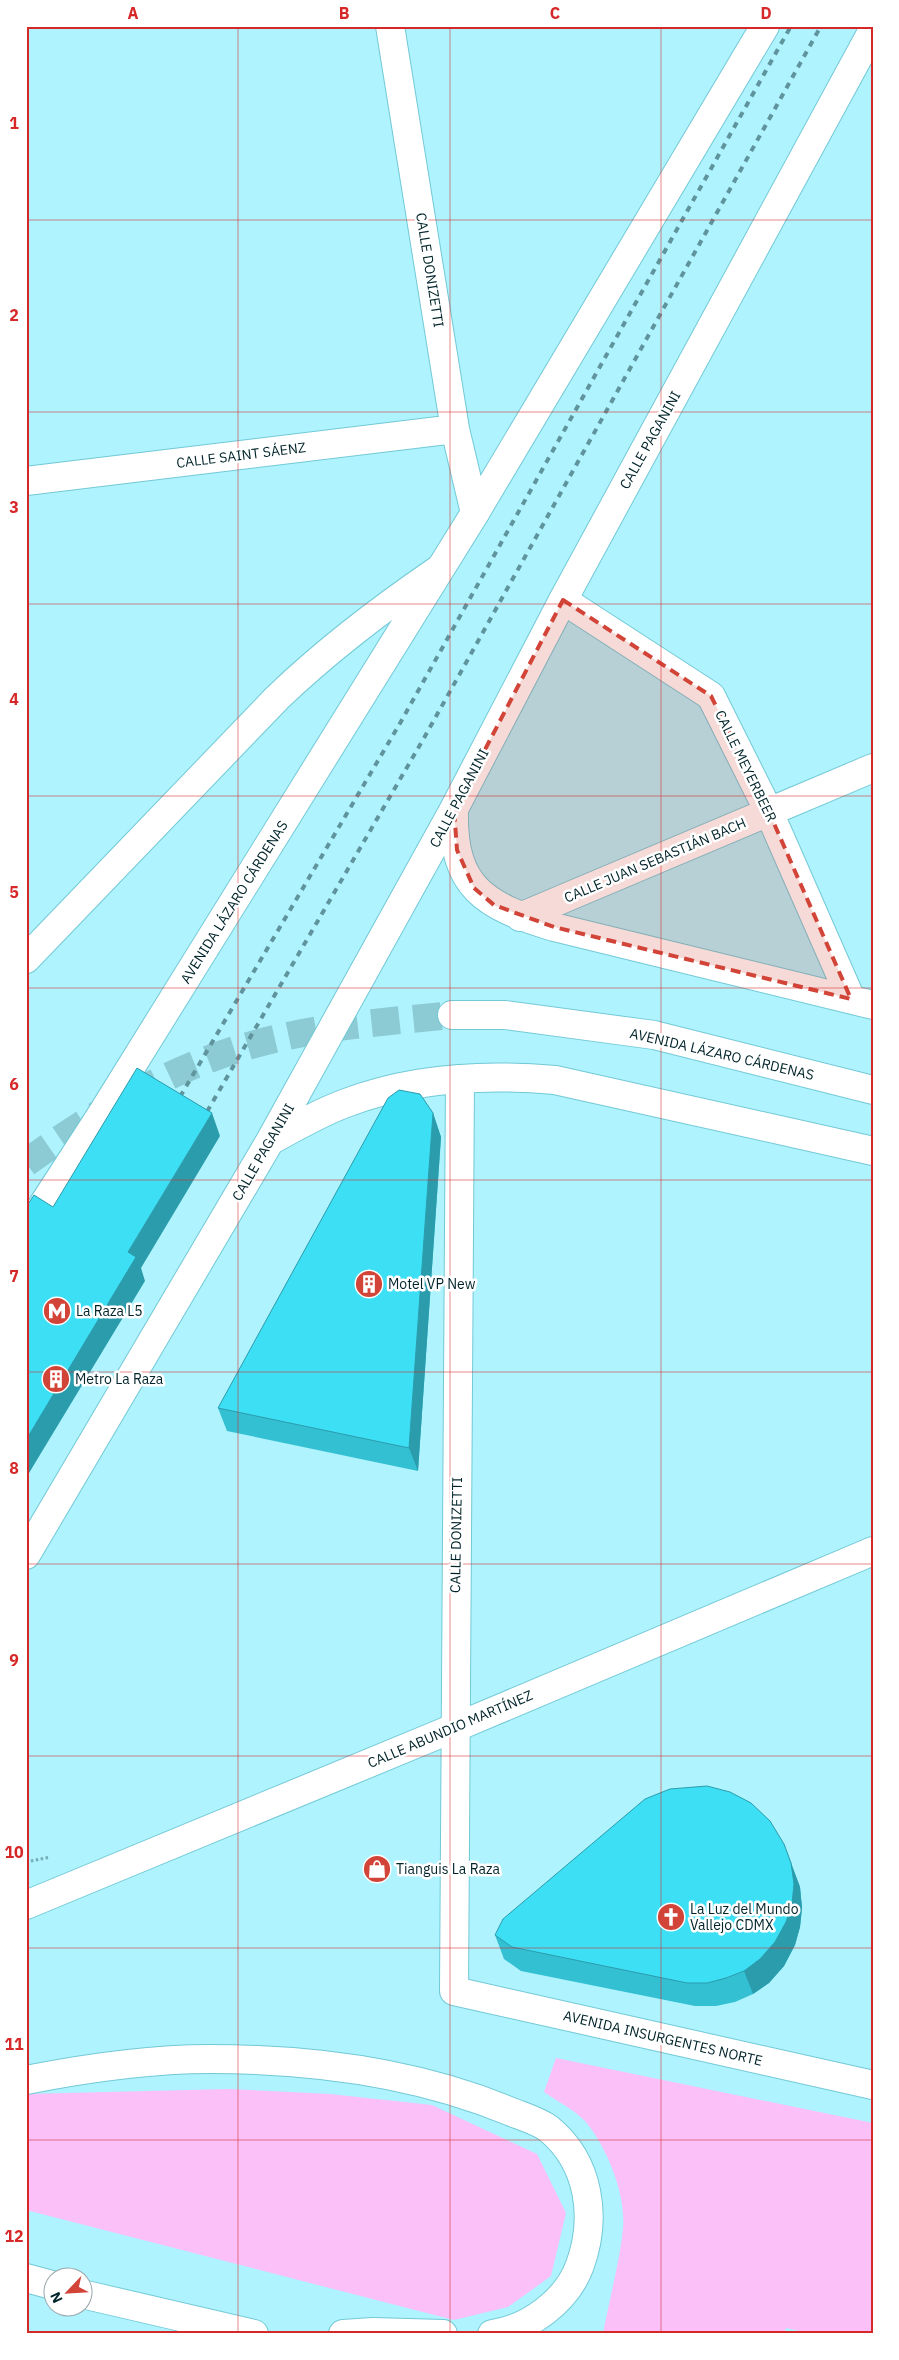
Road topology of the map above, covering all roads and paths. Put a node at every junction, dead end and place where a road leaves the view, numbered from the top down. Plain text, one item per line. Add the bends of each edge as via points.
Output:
1 (390, 26) edge
2 (765, 26) edge
3 (873, 30) edge
4 (455, 428) junction
5 (26, 481) edge
6 (475, 513) junction
7 (438, 570) junction
8 (563, 600) junction
9 (873, 768) edge
10 (454, 809) junction
11 (769, 812) junction
12 (520, 917) junction
13 (26, 959) edge
14 (862, 1002) edge
15 (452, 1015) tunnel mouth
16 (460, 1079) junction
17 (873, 1090) edge
18 (270, 1141) junction
19 (873, 1151) edge
20 (26, 1231) edge
21 (873, 1551) edge
22 (26, 1555) edge
23 (454, 1728) junction
24 (26, 1905) edge
25 (454, 1991) joint
26 (26, 2080) edge
27 (873, 2085) edge
28 (26, 2278) edge
29 (42, 2282) edge
30 (92, 2296) edge
31 (254, 2334) edge
32 (343, 2334) edge
33 (443, 2334) edge
34 (492, 2334) edge

1 - 4 main road, CALLE DONIZETTI
2 - 6 main road
3 - 8 main road, CALLE PAGANINI
4 - 5 main road, CALLE SAINT SÁENZ
4 - 6 main road, CALLE DONIZETTI
6 - 7 main road
7 - 13 main road via 390,603 277,698
7 - 20 main road, AVENIDA LÁZARO CÁRDENAS
8 - 10 main road, CALLE PAGANINI
8 - 11 main road, CALLE MEYERBEER via 711,696
9 - 11 main road, CALLE JUAN SEBASTIÁN BACH
10 - 12 main road via 456,850 474,888 494,904
10 - 18 main road, CALLE PAGANINI
11 - 12 main road, CALLE JUAN SEBASTIÁN BACH
11 - 14 main road, CALLE MEYERBEER
12 - 14 main road
15 - 17 main road, AVENIDA LÁZARO CÁRDENAS via 505,1015 654,1035
16 - 18 main road via 422,1084 347,1102
16 - 19 main road via 510,1076 554,1080
16 - 23 main road, CALLE DONIZETTI
18 - 22 main road, CALLE PAGANINI
21 - 23 main road, CALLE ABUNDIO MARTÍNEZ
23 - 24 main road, CALLE ABUNDIO MARTÍNEZ
23 - 25 main road, CALLE DONIZETTI
25 - 27 main road, AVENIDA INSURGENTES NORTE
26 - 34 main road via 143,2062 218,2059 323,2065 435,2086 548,2128 566,2146 579,2168 587,2192 590,2217 587,2243 566,2290 548,2308 527,2323
28 - 29 main road
30 - 31 main road
32 - 33 main road

